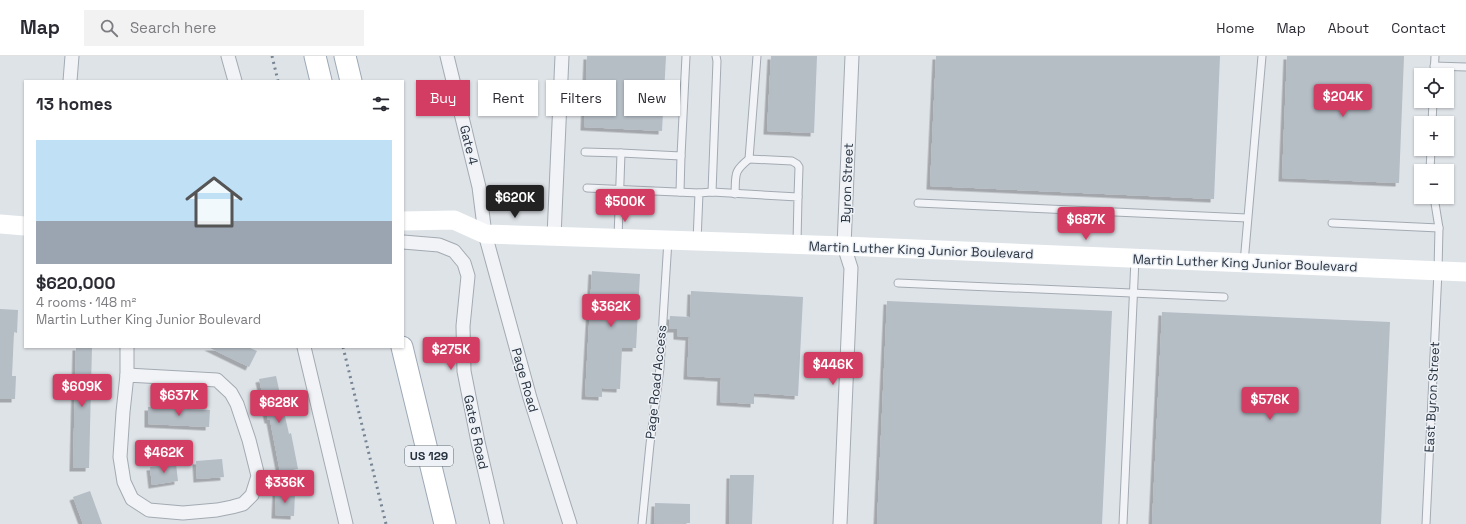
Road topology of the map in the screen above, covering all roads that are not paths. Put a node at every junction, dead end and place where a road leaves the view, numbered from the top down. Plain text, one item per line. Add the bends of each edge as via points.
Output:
1 (72, 56) edge
2 (228, 56) edge
3 (316, 56) edge
4 (345, 56) edge
5 (447, 56) edge
6 (562, 56) edge
7 (686, 56) edge
8 (716, 56) edge
9 (757, 56) edge
10 (852, 56) edge
11 (1262, 56) edge
12 (1435, 56) edge
13 (1434, 66) joint
14 (1466, 67) edge
15 (70, 80) edge
16 (235, 80) edge
17 (321, 80) edge
18 (350, 80) edge
19 (584, 152) dead end
20 (621, 153) junction
21 (681, 156) junction
22 (749, 159) junction
23 (587, 188) dead end
24 (620, 189) junction
25 (680, 192) junction
26 (712, 192) junction
27 (699, 193) junction
28 (735, 194) junction
29 (798, 197) junction
30 (918, 203) dead end
31 (1435, 204) edge
32 (1247, 218) junction
33 (404, 221) edge
34 (1332, 223) dead end
35 (0, 224) edge
36 (24, 226) edge
37 (1439, 228) junction
38 (485, 234) junction
39 (554, 236) junction
40 (618, 238) junction
41 (668, 240) junction
42 (697, 241) junction
43 (404, 242) edge
44 (797, 245) junction
45 (844, 246) junction
46 (1135, 258) junction
47 (1244, 263) junction
48 (1438, 271) junction
49 (1466, 272) edge
50 (898, 282) dead end
51 (1133, 293) junction
52 (1224, 297) dead end
53 (127, 348) edge
54 (304, 348) edge
55 (402, 348) edge
56 (127, 375) junction
57 (346, 524) edge
58 (445, 524) edge
59 (497, 524) edge
60 (570, 524) edge
61 (642, 524) edge
62 (840, 524) edge
63 (1123, 524) edge
64 (1426, 524) edge

1 - 15 street
2 - 16 street
3 - 17 main road
4 - 18 main road
5 - 38 street, Gate 4 via 479,187
6 - 39 street
7 - 21 lane
8 - 26 lane
9 - 22 lane
10 - 45 street, Byron Street
11 - 32 lane
12 - 13 lane
13 - 14 lane
19 - 20 lane
20 - 21 lane
20 - 24 lane
21 - 25 lane
22 - 28 lane via 736,172
22 - 29 lane via 792,161 797,164
23 - 24 lane
24 - 25 lane
24 - 40 lane
25 - 27 lane
26 - 27 lane
26 - 28 lane
27 - 42 lane
28 - 29 lane
29 - 44 lane
30 - 32 lane
31 - 37 lane, East Byron Street
32 - 47 lane
33 - 38 street, Martin Luther King Junior Boulevard via 454,220
34 - 37 lane
35 - 36 street
37 - 48 lane, East Byron Street
38 - 39 street, Martin Luther King Junior Boulevard
38 - 60 street, Page Road via 530,398
39 - 40 street, Martin Luther King Junior Boulevard
40 - 41 street, Martin Luther King Junior Boulevard
41 - 42 street, Martin Luther King Junior Boulevard
41 - 61 lane, Page Road Access via 660,368
42 - 44 street, Martin Luther King Junior Boulevard
43 - 59 street, Gate 5 Road via 439,245 454,251 464,263 468,276 463,326 464,371
44 - 45 street, Martin Luther King Junior Boulevard
45 - 46 street, Martin Luther King Junior Boulevard
45 - 62 street, Byron Street via 851,268
46 - 47 street, Martin Luther King Junior Boulevard
46 - 51 lane
47 - 48 street, Martin Luther King Junior Boulevard
48 - 49 street, Martin Luther King Junior Boulevard
48 - 64 lane, East Byron Street
50 - 51 lane
51 - 52 lane
51 - 63 lane
53 - 56 street
54 - 57 street
55 - 58 main road, US 129
56 - 56 street via 120,457 124,482 132,498 149,510 183,514 243,504 252,495 258,476 249,440 231,393 217,380

